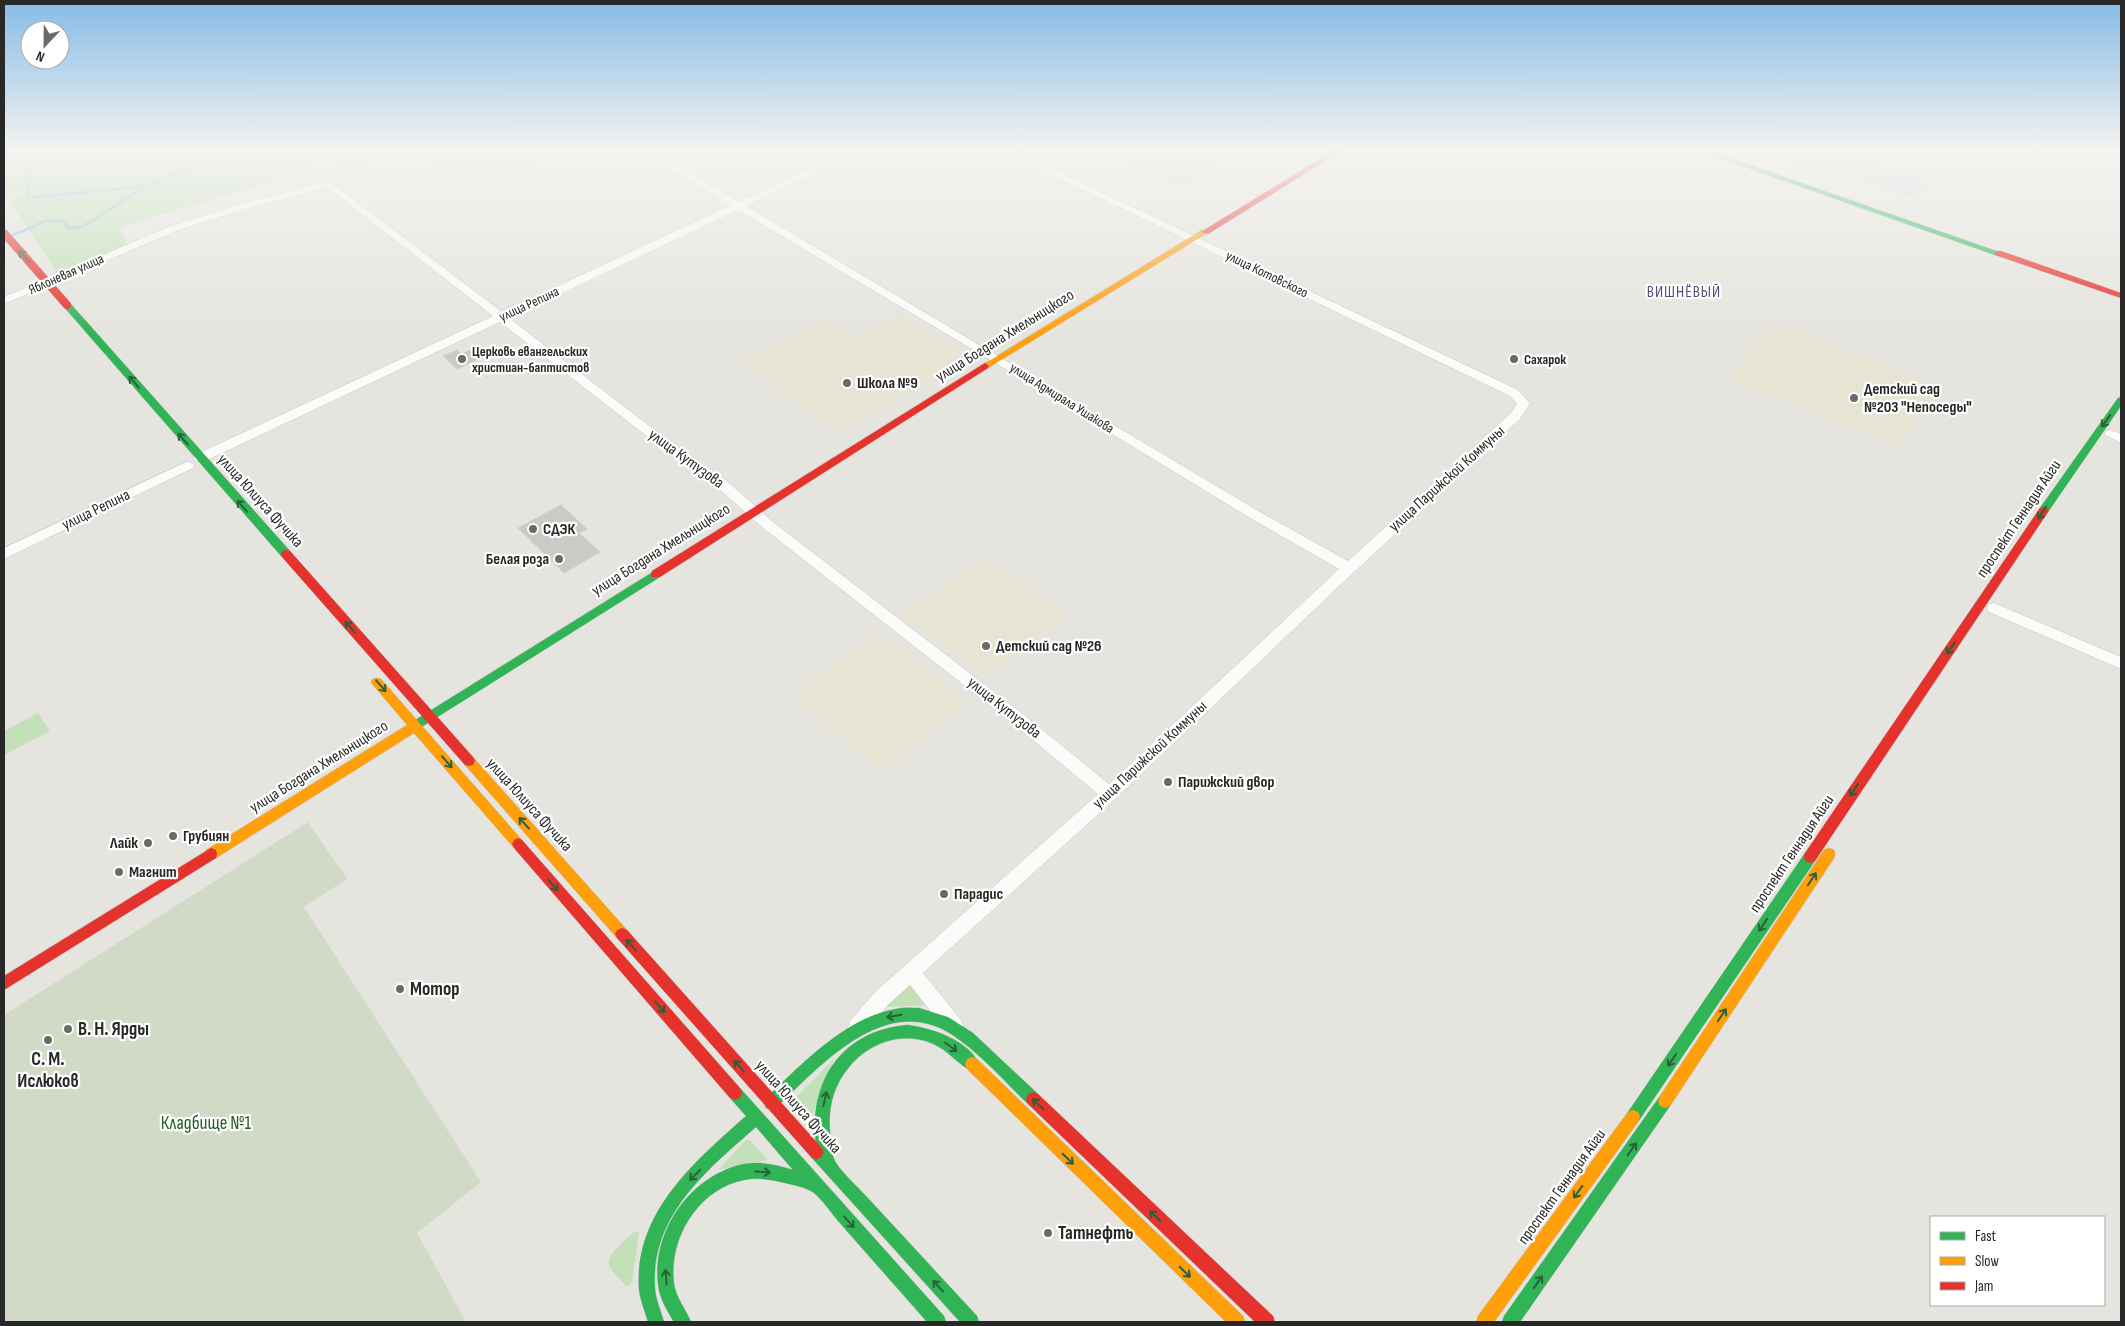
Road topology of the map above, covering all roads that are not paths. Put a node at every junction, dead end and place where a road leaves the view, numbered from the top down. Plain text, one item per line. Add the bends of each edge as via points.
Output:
1 (226, 212) edge
2 (365, 212) edge
3 (725, 212) edge
4 (748, 212) edge
5 (1136, 212) edge
6 (1237, 212) edge
7 (1878, 212) edge
8 (4, 233) edge
9 (1193, 239) junction
10 (4, 249) edge
11 (2121, 296) edge
12 (4, 301) edge
13 (48, 302) dead end
14 (502, 317) junction
15 (998, 359) junction
16 (2121, 400) edge
17 (1524, 403) joint
18 (2121, 418) edge
19 (2116, 437) edge
20 (200, 458) junction
21 (188, 465) dead end
22 (2065, 501) dead end
23 (753, 511) junction
24 (4, 554) edge
25 (1349, 568) junction
26 (1991, 607) junction
27 (2121, 663) edge
28 (368, 672) dead end
29 (429, 716) junction
30 (415, 726) junction
31 (1109, 794) junction
32 (1835, 846) dead end
33 (912, 972) junction
34 (4, 984) edge
35 (956, 1030) junction
36 (852, 1032) junction
37 (771, 1103) junction
38 (756, 1117) junction
39 (827, 1164) junction
40 (817, 1186) junction
41 (656, 1322) edge
42 (683, 1322) edge
43 (938, 1322) edge
44 (971, 1322) edge
45 (1237, 1322) edge
46 (1266, 1322) edge
47 (1484, 1322) edge
48 (1510, 1322) edge

1 - 12 street, Яблоневая улица via 175,228
2 - 14 street, улица Кутузова
3 - 14 street, улица Репина
4 - 15 street, улица Адмирала Ушакова
5 - 9 street, улица Котовского
6 - 9 main road, улица Богдана Хмельницкого
7 - 11 main road
20 -> 8 main road, улица Юлиуса Фучика, bridge
9 - 15 main road, улица Богдана Хмельницкого
9 - 17 street, улица Котовского via 1514,393
10 - 13 main road
14 - 20 street, улица Репина
14 - 23 street, улица Кутузова
15 - 23 main road, улица Богдана Хмельницкого
15 - 25 street, улица Адмирала Ушакова
16 -> 26 main road, проспект Геннадия Айги via 2069,472
17 - 25 street, улица Парижской Коммуны via 1516,416
18 - 19 main road, проспект Геннадия Айги
19 - 22 main road, проспект Геннадия Айги
29 -> 20 main road, улица Юлиуса Фучика
21 - 24 street, улица Репина
23 - 29 main road, улица Богдана Хмельницкого
23 - 31 street, улица Кутузова
25 - 31 street, улица Парижской Коммуны
26 - 27 street
26 -> 47 main road, проспект Геннадия Айги via 1647,1097
28 -> 30 main road, улица Юлиуса Фучика
29 - 30 main road, улица Богдана Хмельницкого
37 -> 29 main road, улица Юлиуса Фучика
30 - 34 main road, улица Богдана Хмельницкого
30 -> 38 main road, улица Юлиуса Фучика
31 - 33 street, улица Парижской Коммуны
48 -> 32 main road, проспект Геннадия Айги via 1661,1108
33 - 35 street
33 - 36 street, улица Парижской Коммуны via 882,998
35 -> 36 main road via 941,1021 910,1014 875,1020
46 -> 35 main road via 978,1047
36 - 37 main road, улица Парижской Коммуны
37 - 39 main road, улица Юлиуса Фучика
38 - 40 main road, улица Юлиуса Фучика
38 -> 41 main road via 673,1198 655,1230 646,1262 648,1303
44 -> 39 main road, улица Юлиуса Фучика
39 -> 45 main road via 823,1140 824,1104 830,1082 847,1057 871,1039 885,1034 917,1032 934,1036 966,1059
42 -> 40 main road via 670,1298 665,1277 667,1251 675,1228 688,1207 723,1177 743,1172 766,1171
40 -> 43 main road, улица Юлиуса Фучика

